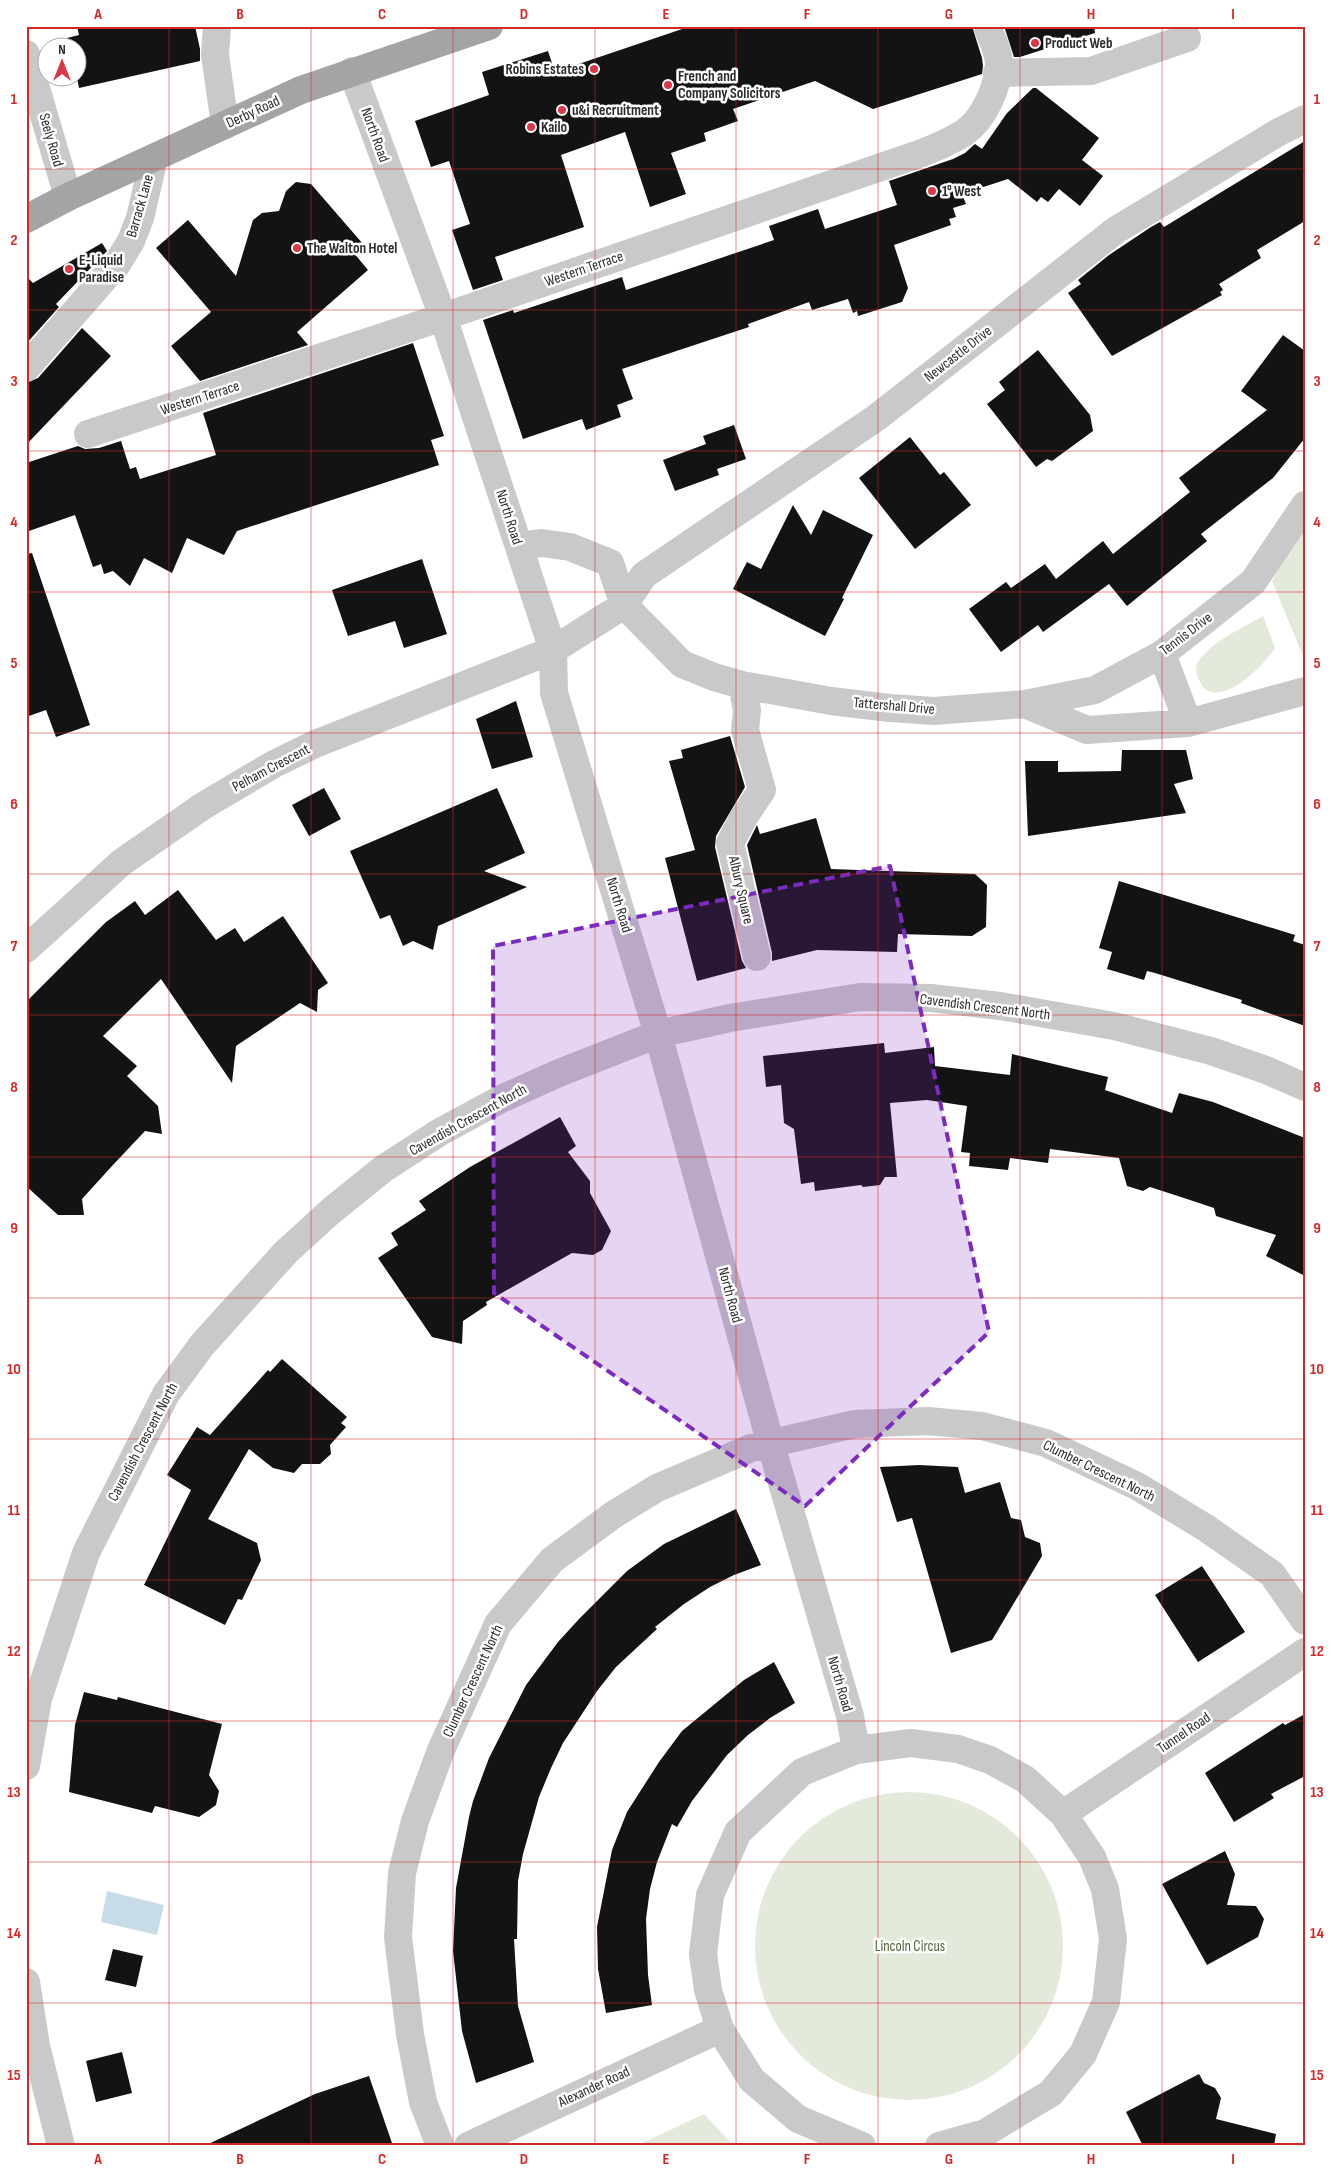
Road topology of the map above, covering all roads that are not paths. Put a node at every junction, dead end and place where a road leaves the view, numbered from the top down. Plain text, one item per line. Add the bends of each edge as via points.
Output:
1 (217, 26) edge
2 (987, 26) edge
3 (487, 27) edge
4 (1187, 38) dead end
5 (26, 54) edge
6 (998, 68) junction
7 (352, 71) junction
8 (1305, 119) edge
9 (225, 125) junction
10 (154, 158) junction
11 (68, 197) junction
12 (26, 219) edge
13 (443, 317) junction
14 (26, 368) edge
15 (88, 434) dead end
16 (1305, 505) edge
17 (519, 546) junction
18 (624, 605) junction
19 (553, 650) junction
20 (1162, 654) junction
21 (742, 685) junction
22 (1305, 691) edge
23 (1025, 704) junction
24 (1188, 723) junction
25 (26, 949) edge
26 (757, 958) dead end
27 (658, 1034) junction
28 (1305, 1087) edge
29 (771, 1445) junction
30 (1305, 1620) edge
31 (1305, 1652) edge
32 (856, 1750) junction
33 (26, 1766) edge
34 (1063, 1814) junction
35 (26, 1982) edge
36 (720, 2029) junction
37 (988, 2140) edge
38 (61, 2146) edge
39 (440, 2146) edge
40 (468, 2146) edge
41 (862, 2146) edge
42 (939, 2146) edge

1 - 9 street via 215,55
2 - 6 street
3 - 7 main road, Derby Road
4 - 6 street via 1092,71
5 - 11 street, Seely Road
6 - 13 street, Western Terrace via 994,89 982,113 966,132 948,142
7 - 9 main road, Derby Road
7 - 13 street, North Road
8 - 18 street, Newcastle Drive via 1116,230 876,418 644,575
9 - 10 main road, Derby Road
10 - 11 main road, Derby Road
10 - 14 street, Barrack Lane via 147,193 131,241 117,264
11 - 12 main road, Derby Road
13 - 15 street, Western Terrace
13 - 17 street, North Road
16 - 20 street, Tennis Drive via 1253,582
17 - 18 street, Tattershall Drive via 542,543 570,547 610,563
17 - 19 street, North Road
18 - 19 street
18 - 21 street, Tattershall Drive via 682,664
19 - 25 street, Pelham Crescent via 315,744 274,764 203,806 122,862
19 - 27 street, North Road via 554,693
20 - 23 street, Tennis Drive via 1095,690
20 - 24 street
21 - 23 street, Tattershall Drive via 831,700 934,711
21 - 26 street, Albury Square via 748,710 745,730 762,790 730,843
22 - 24 street, Tattershall Drive
23 - 24 street, Tattershall Drive via 1087,730
27 - 28 street, Cavendish Crescent North via 730,1018 860,998 931,998 1000,1006 1162,1037 1211,1050
27 - 29 street, North Road
27 - 33 street, Cavendish Crescent North via 501,1099 440,1132 383,1169 286,1252 202,1346 166,1394 86,1552 38,1699
29 - 30 street, Clumber Crescent North via 855,1424 928,1422 982,1426 1046,1443 1137,1486 1206,1528 1272,1574
29 - 32 street, North Road via 850,1716
29 - 39 street, Clumber Crescent North via 751,1448 657,1488 613,1515 552,1560 498,1624 441,1750 415,1821 402,1873 398,1937 410,2034 423,2102
31 - 34 street, Tunnel Road
32 - 34 street via 911,1743 958,1748 990,1760 1025,1779
32 - 36 street via 802,1772 738,1832 710,1895 703,1954 708,1990
34 - 37 street via 1092,1857 1104,1889 1113,1939 1106,2002 1083,2054 1052,2093
35 - 38 street via 36,2046
36 - 40 street, Alexander Road
36 - 41 street via 752,2080 798,2120
37 - 42 street

